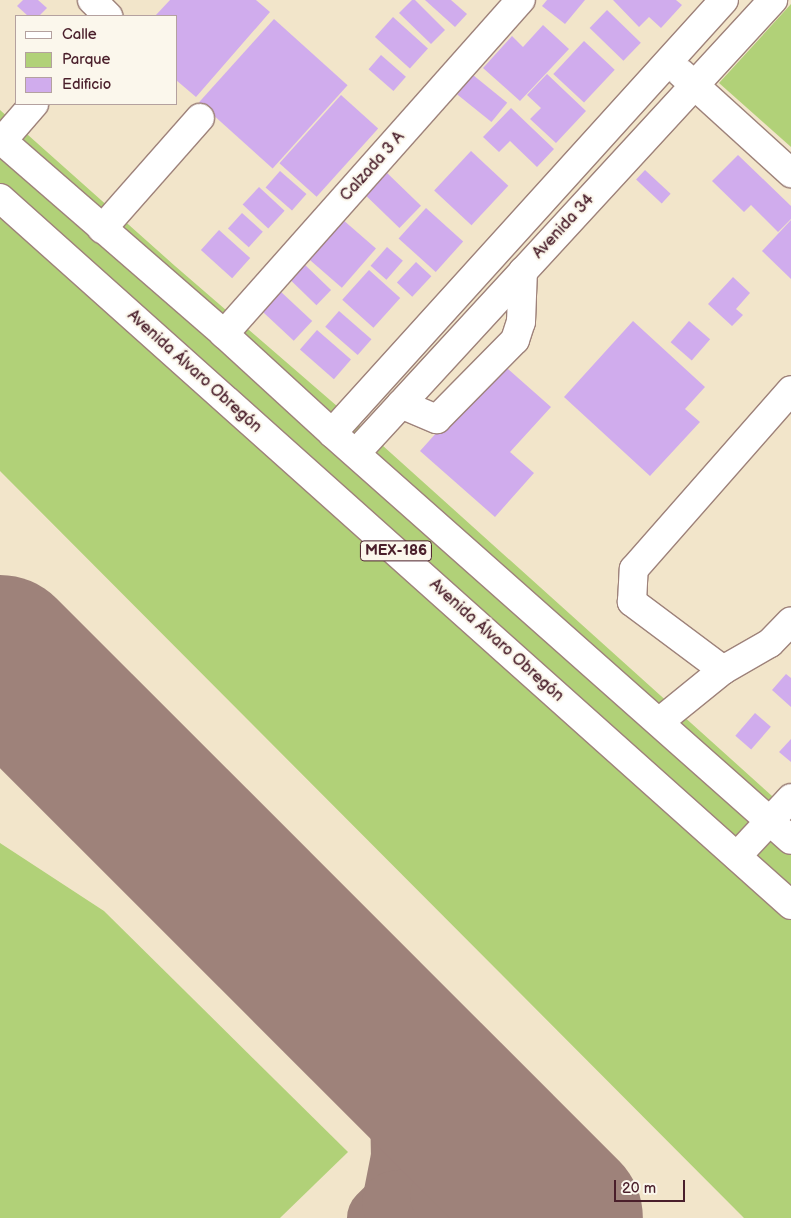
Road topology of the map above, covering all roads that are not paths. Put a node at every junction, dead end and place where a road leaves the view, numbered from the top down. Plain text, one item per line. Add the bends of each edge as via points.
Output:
1 (92, 0) edge
2 (124, 0) edge
3 (521, 0) edge
4 (724, 0) edge
5 (772, 0) edge
6 (108, 15) edge
7 (110, 15) edge
8 (668, 62) junction
9 (695, 85) junction
10 (33, 105) edge
11 (200, 118) dead end
12 (1, 140) edge
13 (791, 173) edge
14 (42, 177) junction
15 (7, 204) edge
16 (102, 229) junction
17 (523, 271) junction
18 (466, 285) junction
19 (490, 308) junction
20 (224, 334) junction
21 (791, 390) edge
22 (401, 404) junction
23 (332, 433) junction
24 (356, 452) junction
25 (791, 622) edge
26 (723, 670) junction
27 (659, 722) junction
28 (791, 798) edge
29 (770, 821) junction
30 (791, 840) edge
31 (737, 856) junction
32 (791, 906) edge

1 - 6 main road
2 - 7 main road
3 - 20 main road, Calzada 3 A
4 - 8 main road, Avenida 34
5 - 9 main road, Avenida 34
8 - 9 main road
8 - 18 main road, Avenida 34
9 - 13 main road
9 - 17 main road, Avenida 34
10 - 12 main road
11 - 16 main road
12 - 14 main road, MEX-186
14 - 15 main road
14 - 16 main road, MEX-186
15 - 31 main road, Avenida Álvaro Obregón / MEX-186
16 - 20 main road, MEX-186
17 - 19 main road, Avenida 34
17 - 22 main road via 521,322 515,340 437,419
18 - 19 main road
18 - 23 main road, Avenida 34
19 - 22 main road, Avenida 34
20 - 23 main road, MEX-186
21 - 26 main road via 634,569 632,602
22 - 24 main road, Avenida 34
23 - 24 main road, MEX-186
24 - 27 main road, MEX-186
25 - 26 main road via 770,643
26 - 27 main road
27 - 29 main road, MEX-186
28 - 29 main road
29 - 30 main road, MEX-186
29 - 31 main road
31 - 32 main road, Avenida Álvaro Obregón / MEX-186

